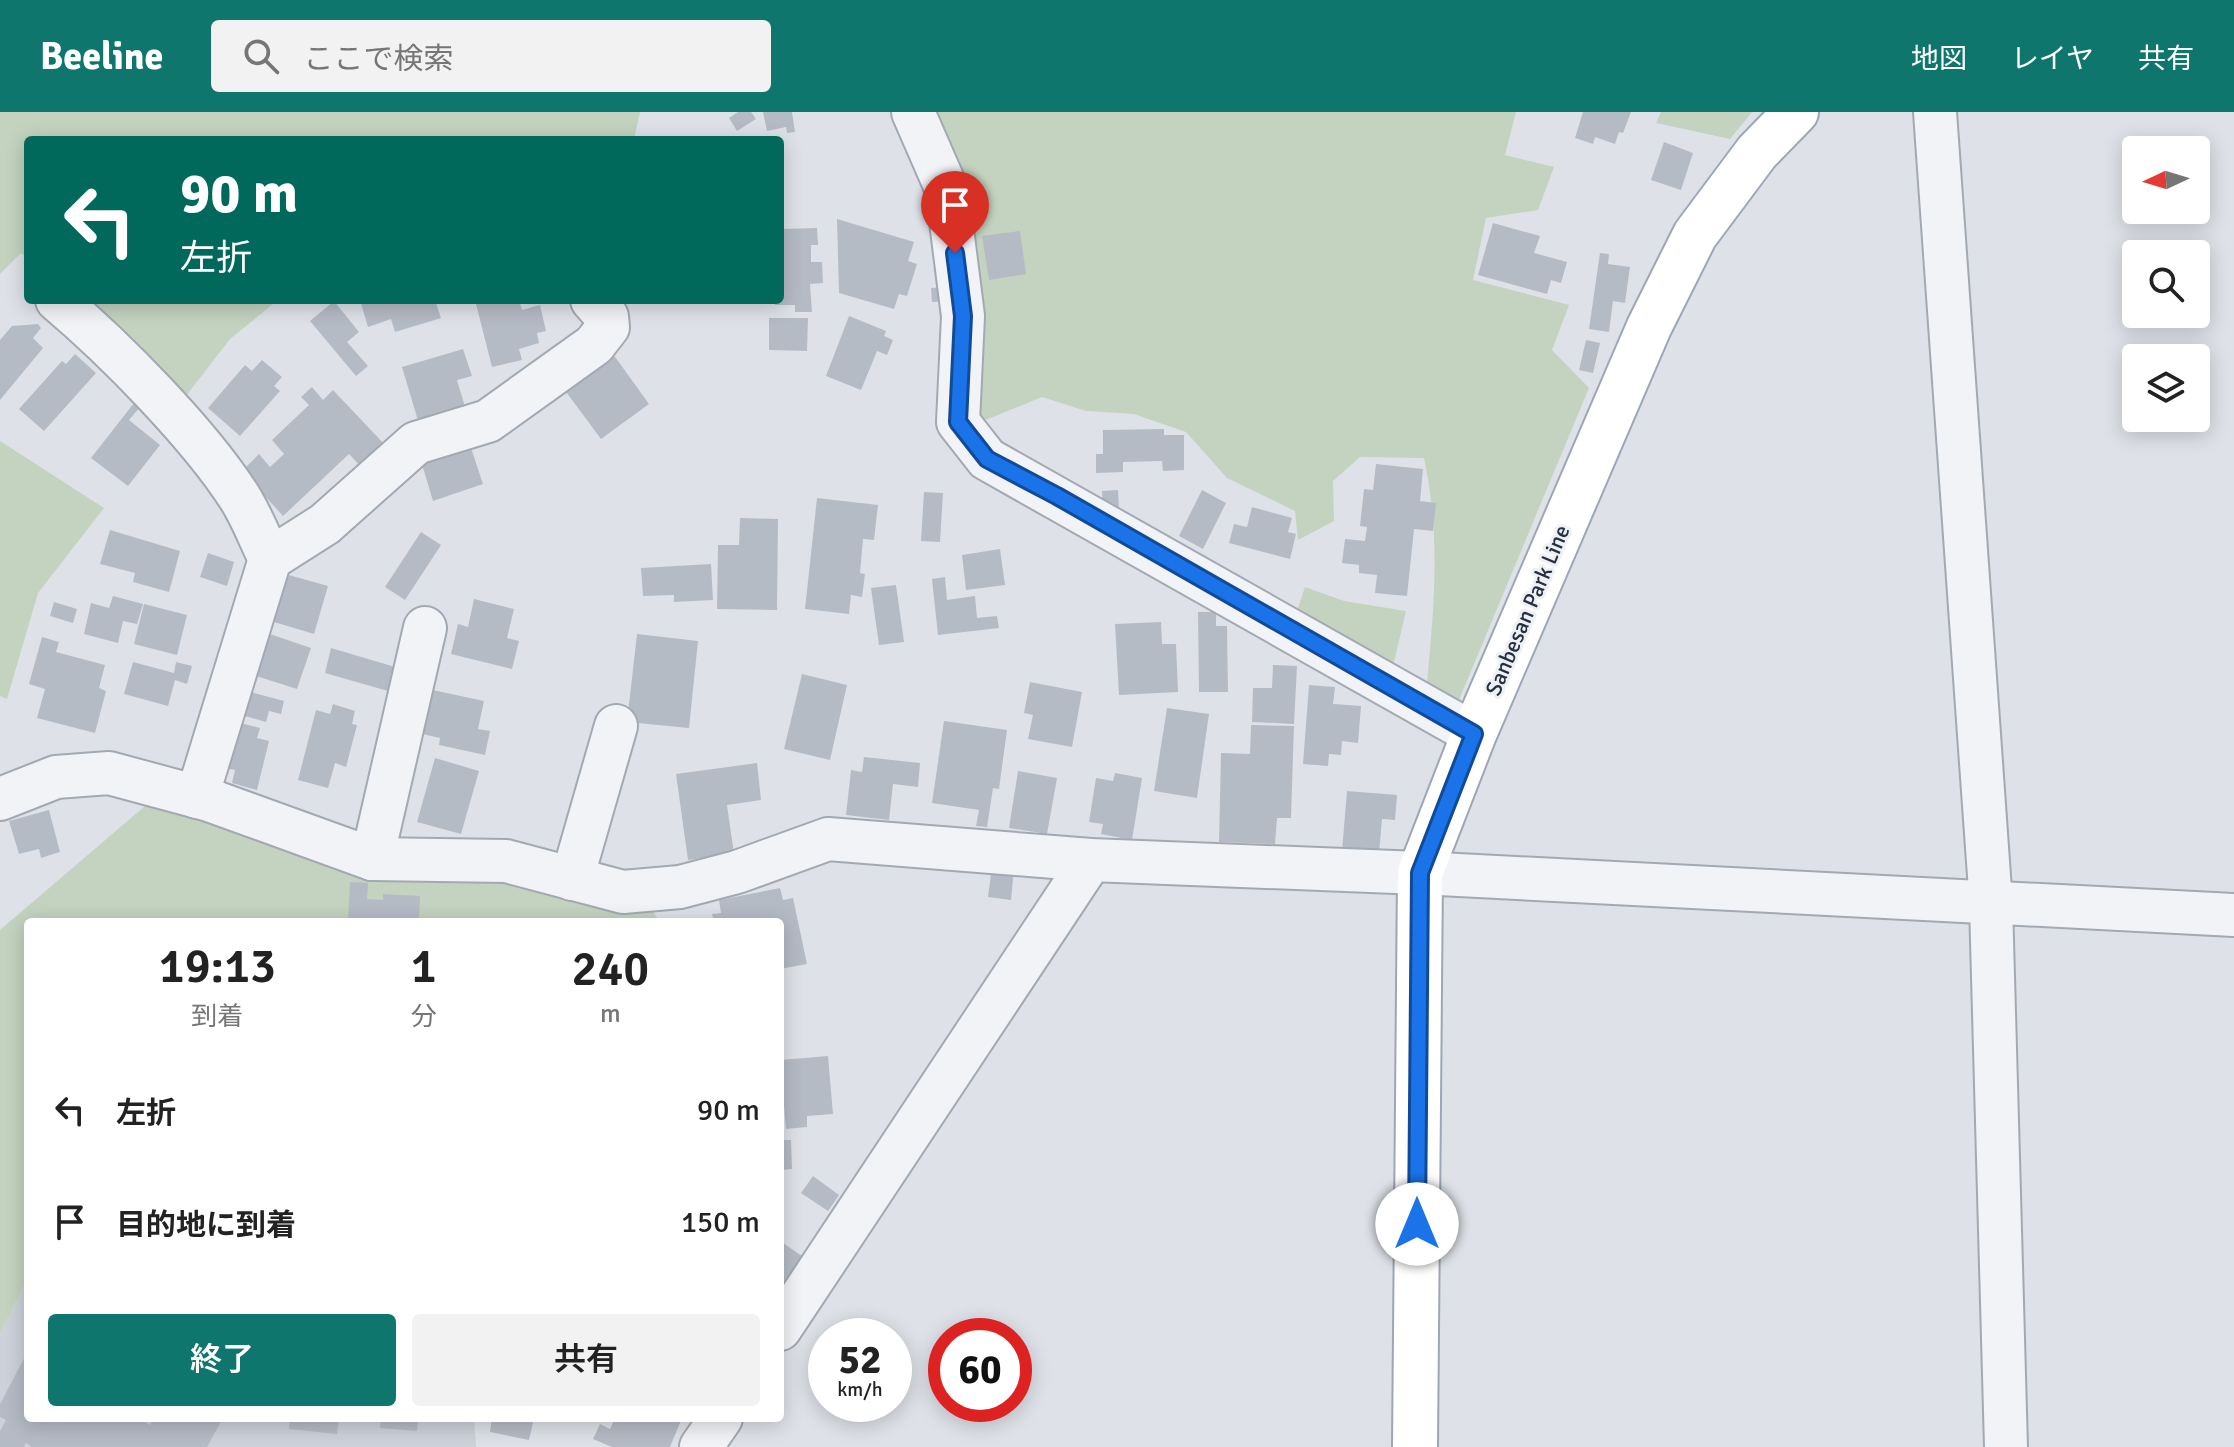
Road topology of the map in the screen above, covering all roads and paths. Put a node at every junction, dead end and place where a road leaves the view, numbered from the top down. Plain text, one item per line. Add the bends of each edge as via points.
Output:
1 (913, 112) edge
2 (1796, 112) edge
3 (1935, 112) edge
4 (61, 304) edge
5 (596, 304) edge
6 (270, 559) junction
7 (425, 628) dead end
8 (616, 726) dead end
9 (1474, 734) junction
10 (197, 797) junction
11 (0, 799) edge
12 (372, 859) junction
13 (1091, 860) junction
14 (1420, 873) junction
15 (572, 879) junction
16 (1991, 904) junction
17 (2234, 915) edge
18 (784, 1323) edge
19 (718, 1422) edge
20 (701, 1447) edge
21 (1415, 1447) edge
22 (2006, 1447) edge

1 - 9 street via 947,190 963,316 958,422 987,459
2 - 9 main road, Sanbesan Park Line via 1757,152 1695,235 1649,327
3 - 16 street
4 - 6 street via 187,430 241,499
5 - 6 street via 608,327 594,345 488,421 416,443 325,524
6 - 10 street
7 - 12 street
8 - 15 street
9 - 14 main road, Sanbesan Park Line
10 - 11 street via 109,773 56,777
10 - 12 street
12 - 15 street via 506,861
13 - 14 street
13 - 15 street via 828,839 680,887 623,892
13 - 18 street
14 - 16 street
14 - 21 main road, Sanbesan Park Line
16 - 17 street
16 - 22 street
19 - 20 street

